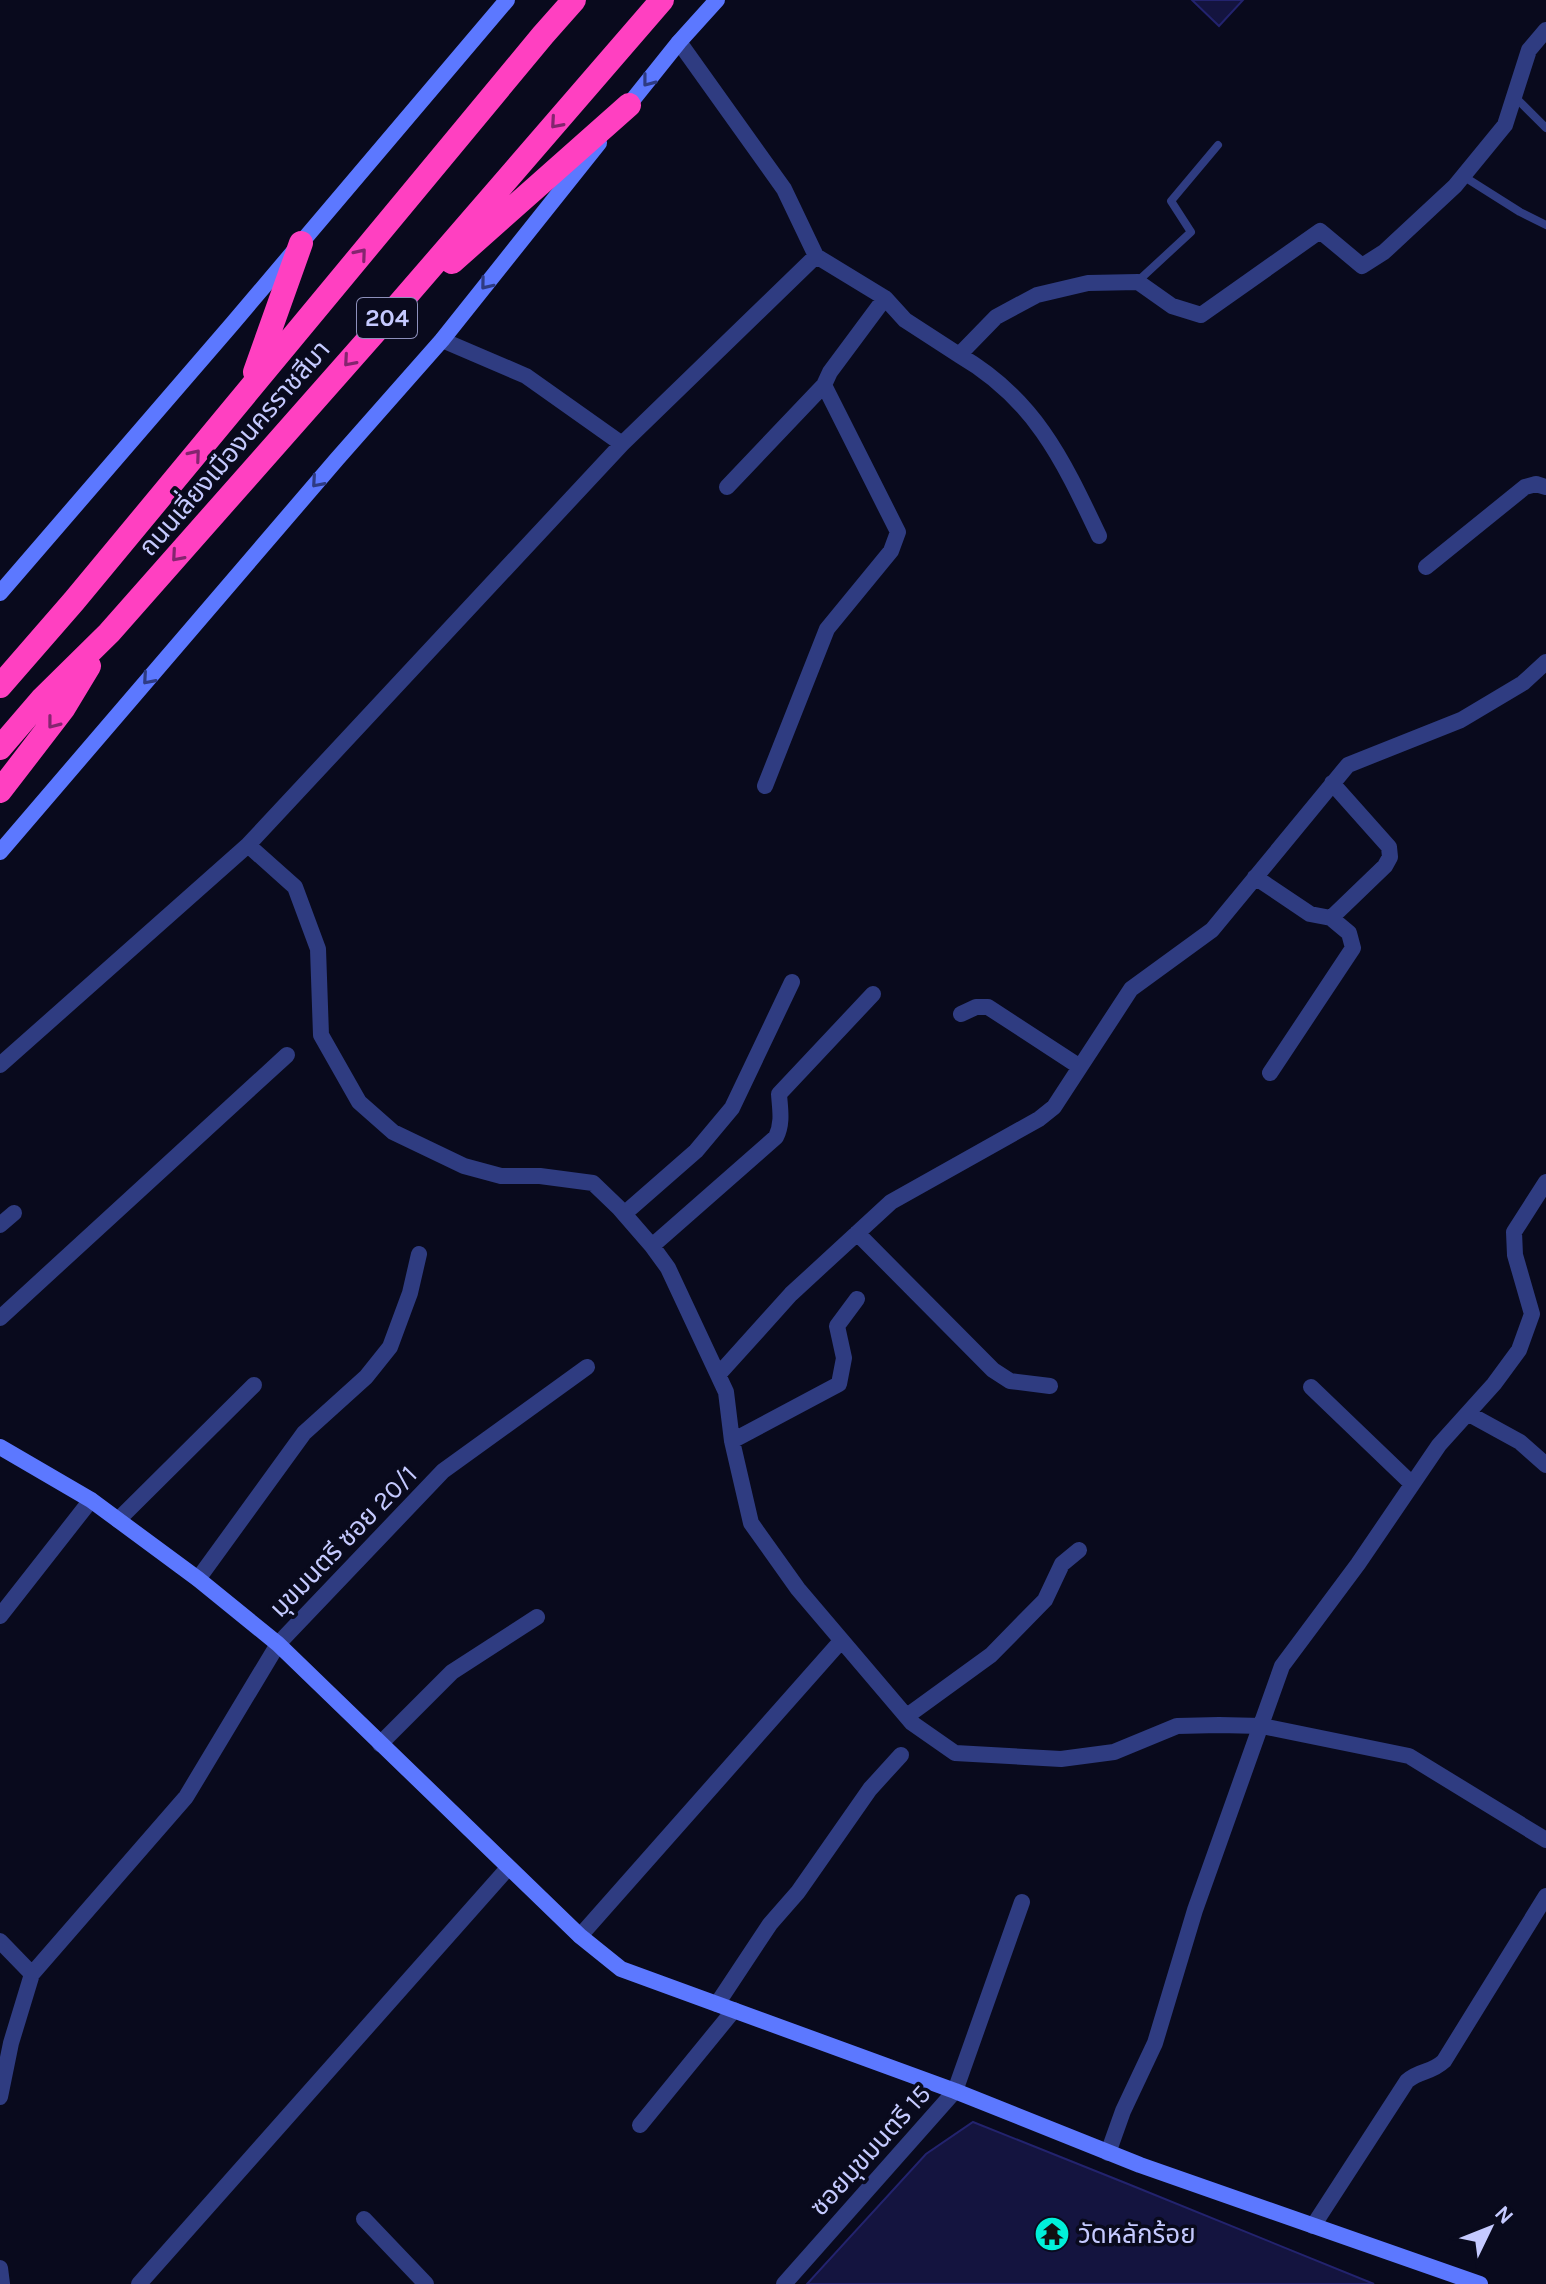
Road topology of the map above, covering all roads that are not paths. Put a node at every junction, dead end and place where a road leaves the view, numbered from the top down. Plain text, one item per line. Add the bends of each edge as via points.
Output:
1 (507, 0) edge
2 (564, 0) edge
3 (574, 0) edge
4 (662, 0) edge
5 (717, 0) edge
6 (1546, 30) edge
7 (543, 35) junction
8 (679, 42) junction
9 (1514, 97) junction
10 (629, 105) junction
11 (1546, 128) edge
12 (1218, 145) dead end
13 (1463, 176) junction
14 (1546, 225) edge
15 (301, 243) junction
16 (816, 256) junction
17 (1138, 282) junction
18 (885, 298) junction
19 (381, 325) junction
20 (442, 340) junction
21 (959, 355) junction
22 (824, 385) junction
23 (249, 390) junction
24 (622, 444) junction
25 (727, 487) dead end
26 (1546, 487) edge
27 (1099, 536) dead end
28 (1426, 567) dead end
29 (0, 593) edge
30 (74, 601) junction
31 (109, 633) junction
32 (1546, 662) edge
33 (0, 664) edge
34 (0, 686) edge
35 (0, 748) edge
36 (1332, 783) junction
37 (765, 786) dead end
38 (0, 791) edge
39 (248, 845) junction
40 (0, 852) edge
41 (1255, 877) junction
42 (1331, 918) junction
43 (792, 982) dead end
44 (873, 994) dead end
45 (961, 1014) dead end
46 (287, 1055) dead end
47 (0, 1065) edge
48 (1080, 1067) junction
49 (1270, 1073) dead end
50 (1546, 1182) edge
51 (14, 1213) dead end
52 (624, 1214) junction
53 (0, 1225) edge
54 (857, 1233) junction
55 (652, 1246) junction
56 (419, 1254) dead end
57 (857, 1299) dead end
58 (0, 1318) edge
59 (587, 1367) dead end
60 (718, 1375) junction
61 (254, 1385) dead end
62 (1050, 1386) dead end
63 (1311, 1387) dead end
64 (1469, 1414) junction
65 (732, 1441) junction
66 (0, 1447) edge
67 (1546, 1465) edge
68 (1411, 1483) junction
69 (91, 1500) junction
70 (118, 1520) junction
71 (1079, 1550) dead end
72 (198, 1579) junction
73 (0, 1616) edge
74 (537, 1617) dead end
75 (841, 1641) junction
76 (278, 1644) junction
77 (907, 1716) junction
78 (1262, 1726) junction
79 (380, 1744) junction
80 (901, 1755) dead end
81 (1546, 1840) edge
82 (508, 1868) junction
83 (1546, 1896) edge
84 (1022, 1902) dead end
85 (580, 1936) junction
86 (0, 1941) edge
87 (32, 1974) junction
88 (717, 2004) junction
89 (734, 2010) junction
90 (1, 2087) edge
91 (955, 2091) junction
92 (640, 2125) dead end
93 (1108, 2153) junction
94 (364, 2219) dead end
95 (1313, 2226) junction
96 (0, 2268) edge
97 (2, 2284) edge
98 (139, 2284) edge
99 (426, 2284) edge
100 (784, 2284) edge
101 (1480, 2284) edge

1 - 15 main road
2 - 7 street
3 - 7 highway, ถนนเลี่ยงเมืองนครราชสีมา / 204
4 -> 19 highway, ถนนเลี่ยงเมืองนครราชสีมา / 204
5 - 8 main road
6 - 9 street via 1529,50
23 -> 7 highway, ถนนเลี่ยงเมืองนครราชสีมา / 204
8 -> 10 main road
8 - 16 street via 784,189
9 - 11 lane
9 - 13 street via 1505,125
10 - 19 highway
10 -> 20 main road
12 - 17 lane via 1171,201 1191,232
13 - 14 lane
13 - 17 street via 1384,252 1362,266 1320,231 1201,315 1172,306
15 - 23 highway
15 - 29 main road
16 - 18 street
16 - 24 street
17 - 21 street via 1088,283 1037,295 996,317
18 - 21 street via 905,320
18 - 22 street
19 -> 31 highway, ถนนเลี่ยงเมืองนครราชสีมา / 204
20 - 24 street via 526,376
20 -> 40 main road
21 - 27 street via 1013,394 1044,431
22 - 25 street
22 - 37 street via 898,532 891,551 827,629
30 -> 23 highway, ถนนเลี่ยงเมืองนครราชสีมา / 204
24 - 39 street
26 - 28 street via 1525,487
30 - 33 highway
30 - 34 highway, ถนนเลี่ยงเมืองนครราชสีมา / 204
31 - 35 highway, ถนนเลี่ยงเมืองนครราชสีมา / 204
31 -> 38 highway via 63,709
32 - 36 street via 1523,683 1461,720 1348,765
36 - 41 street
36 - 42 street via 1389,847 1390,857
39 - 47 street
39 - 52 street via 295,887 318,949 321,1035 359,1102 393,1132 464,1166 501,1176 593,1183
41 - 42 street via 1310,914
41 - 48 street via 1212,930 1131,989
42 - 49 street via 1349,933 1353,948
43 - 52 street via 732,1108 696,1151
44 - 55 street via 779,1094 776,1137
45 - 48 street via 988,1007
46 - 58 street
48 - 54 street via 1054,1107 1039,1119 891,1202
50 - 64 street via 1514,1232 1532,1314 1519,1350
51 - 53 street
52 - 55 street
54 - 60 street via 791,1294
54 - 62 street via 993,1370 1010,1381
55 - 60 street via 668,1268
56 - 72 street via 390,1347 366,1377 304,1433
57 - 65 street via 837,1326 844,1358 839,1384
59 - 76 street, มุขมนตรี ซอย 20/1 via 443,1471
60 - 65 street via 726,1392
61 - 70 street
63 - 68 street
64 - 67 street via 1520,1442
64 - 68 street
65 - 75 street via 751,1523
66 - 69 main road
68 - 78 street via 1282,1666
69 - 70 main road
69 - 73 street
70 - 72 main road
71 - 77 street via 1062,1564 1045,1600 991,1655
72 - 76 main road
74 - 79 street via 452,1672
75 - 77 street
75 - 85 street
76 - 79 main road
76 - 87 street, มุขมนตรี ซอย 20/1 via 186,1797
77 - 78 street via 955,1753 1061,1759 1114,1752 1177,1726
78 - 81 street via 1409,1756
78 - 93 street via 1195,1910 1155,2043
79 - 82 main road
80 - 88 street via 770,1924
82 - 85 main road
82 - 98 street
83 - 95 street via 1444,2061 1407,2081
84 - 91 street, ซอยมุขมนตรี 15
85 - 88 main road via 621,1969
86 - 87 street
87 - 90 street
88 - 89 main road
89 - 91 main road
89 - 92 street
91 - 93 main road
91 - 100 street, ซอยมุขมนตรี 15
93 - 95 main road
94 - 99 street
95 - 101 main road
96 - 97 street

